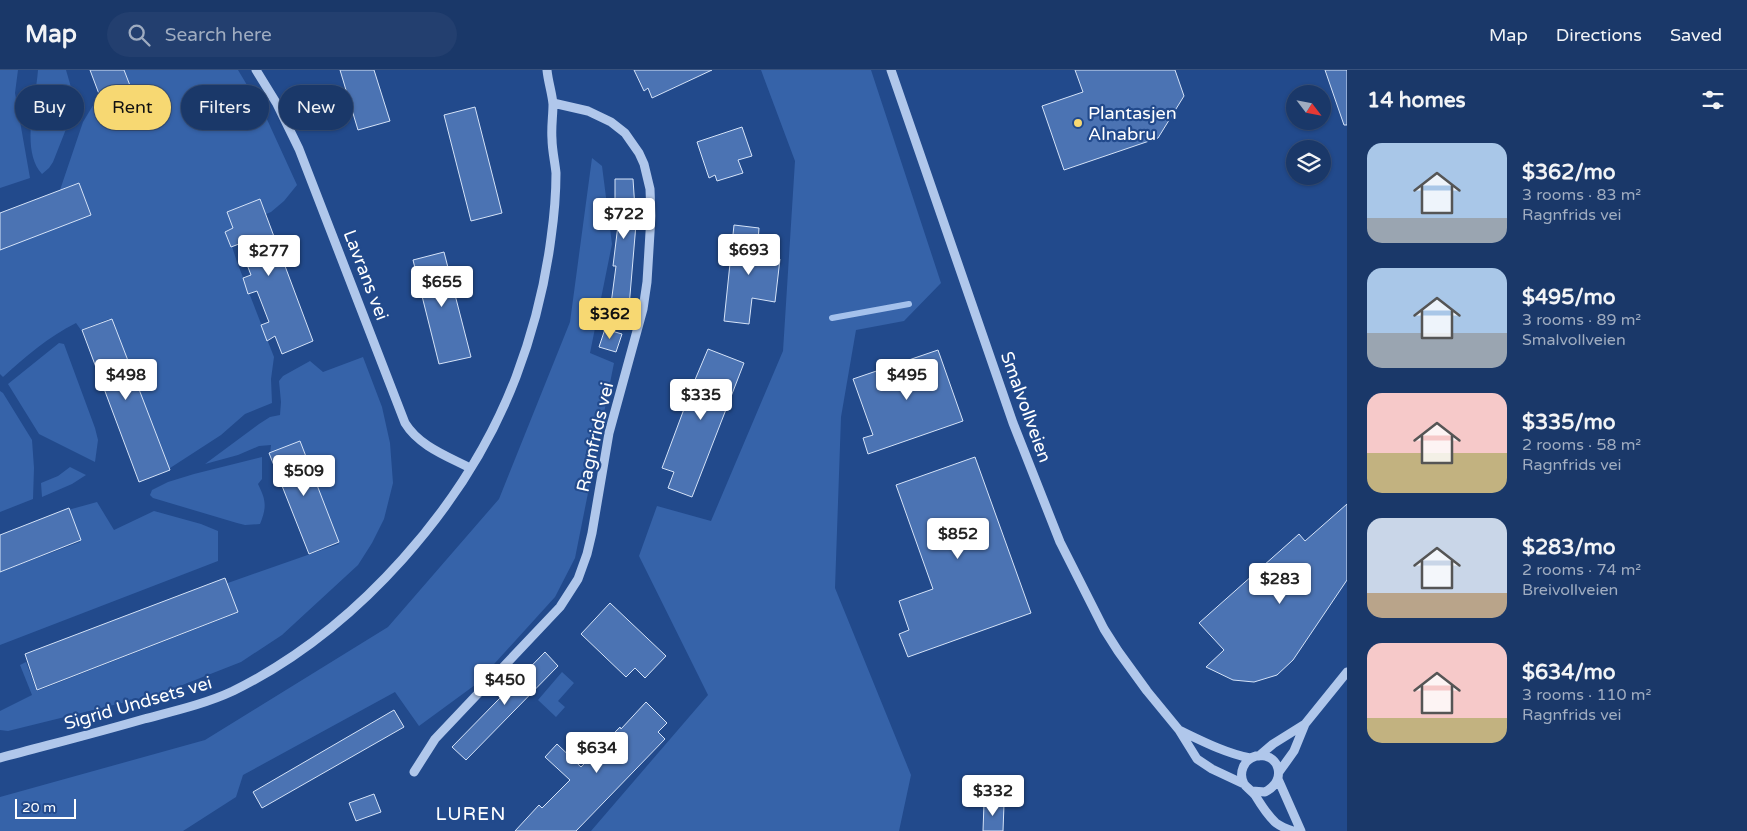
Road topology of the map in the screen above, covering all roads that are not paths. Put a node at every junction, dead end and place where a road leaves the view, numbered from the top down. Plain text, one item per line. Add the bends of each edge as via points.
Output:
1 (256, 70) edge
2 (547, 70) edge
3 (890, 70) edge
4 (553, 103) junction
5 (470, 468) junction
6 (1347, 672) edge
7 (1305, 724) junction
8 (1179, 730) junction
9 (1255, 757) junction
10 (0, 758) edge
11 (414, 772) dead end
12 (1279, 775) junction
13 (1244, 784) junction
14 (1252, 791) junction
15 (1293, 831) edge
16 (1301, 831) edge

1 - 5 street, Lavrans vei via 300,149 405,423 421,441
2 - 4 street, Sigrid Undsets vei
3 - 8 street, Smalvollveien via 1013,423 1060,542 1109,636
4 - 5 street, Sigrid Undsets vei via 556,174 551,238 543,284 516,378
4 - 11 street, Ragnfrids vei via 606,119 625,134 639,153 650,189 651,216 643,309 609,433 592,533 578,579 560,607 435,739
5 - 10 street, Sigrid Undsets vei via 426,530 361,601 299,652 265,674 231,692 188,708
6 - 7 street
7 - 9 street
7 - 12 street
8 - 9 street, Smalvollveien via 1235,755
8 - 13 street, Smalvollveien via 1197,759
9 - 12 street, Smalvollveien via 1266,756 1272,760
9 - 13 street via 1243,767
12 - 14 street via 1276,785 1265,792
12 - 16 street, Smalvollveien
13 - 14 street, Smalvollveien
14 - 15 street, Smalvollveien via 1277,824

